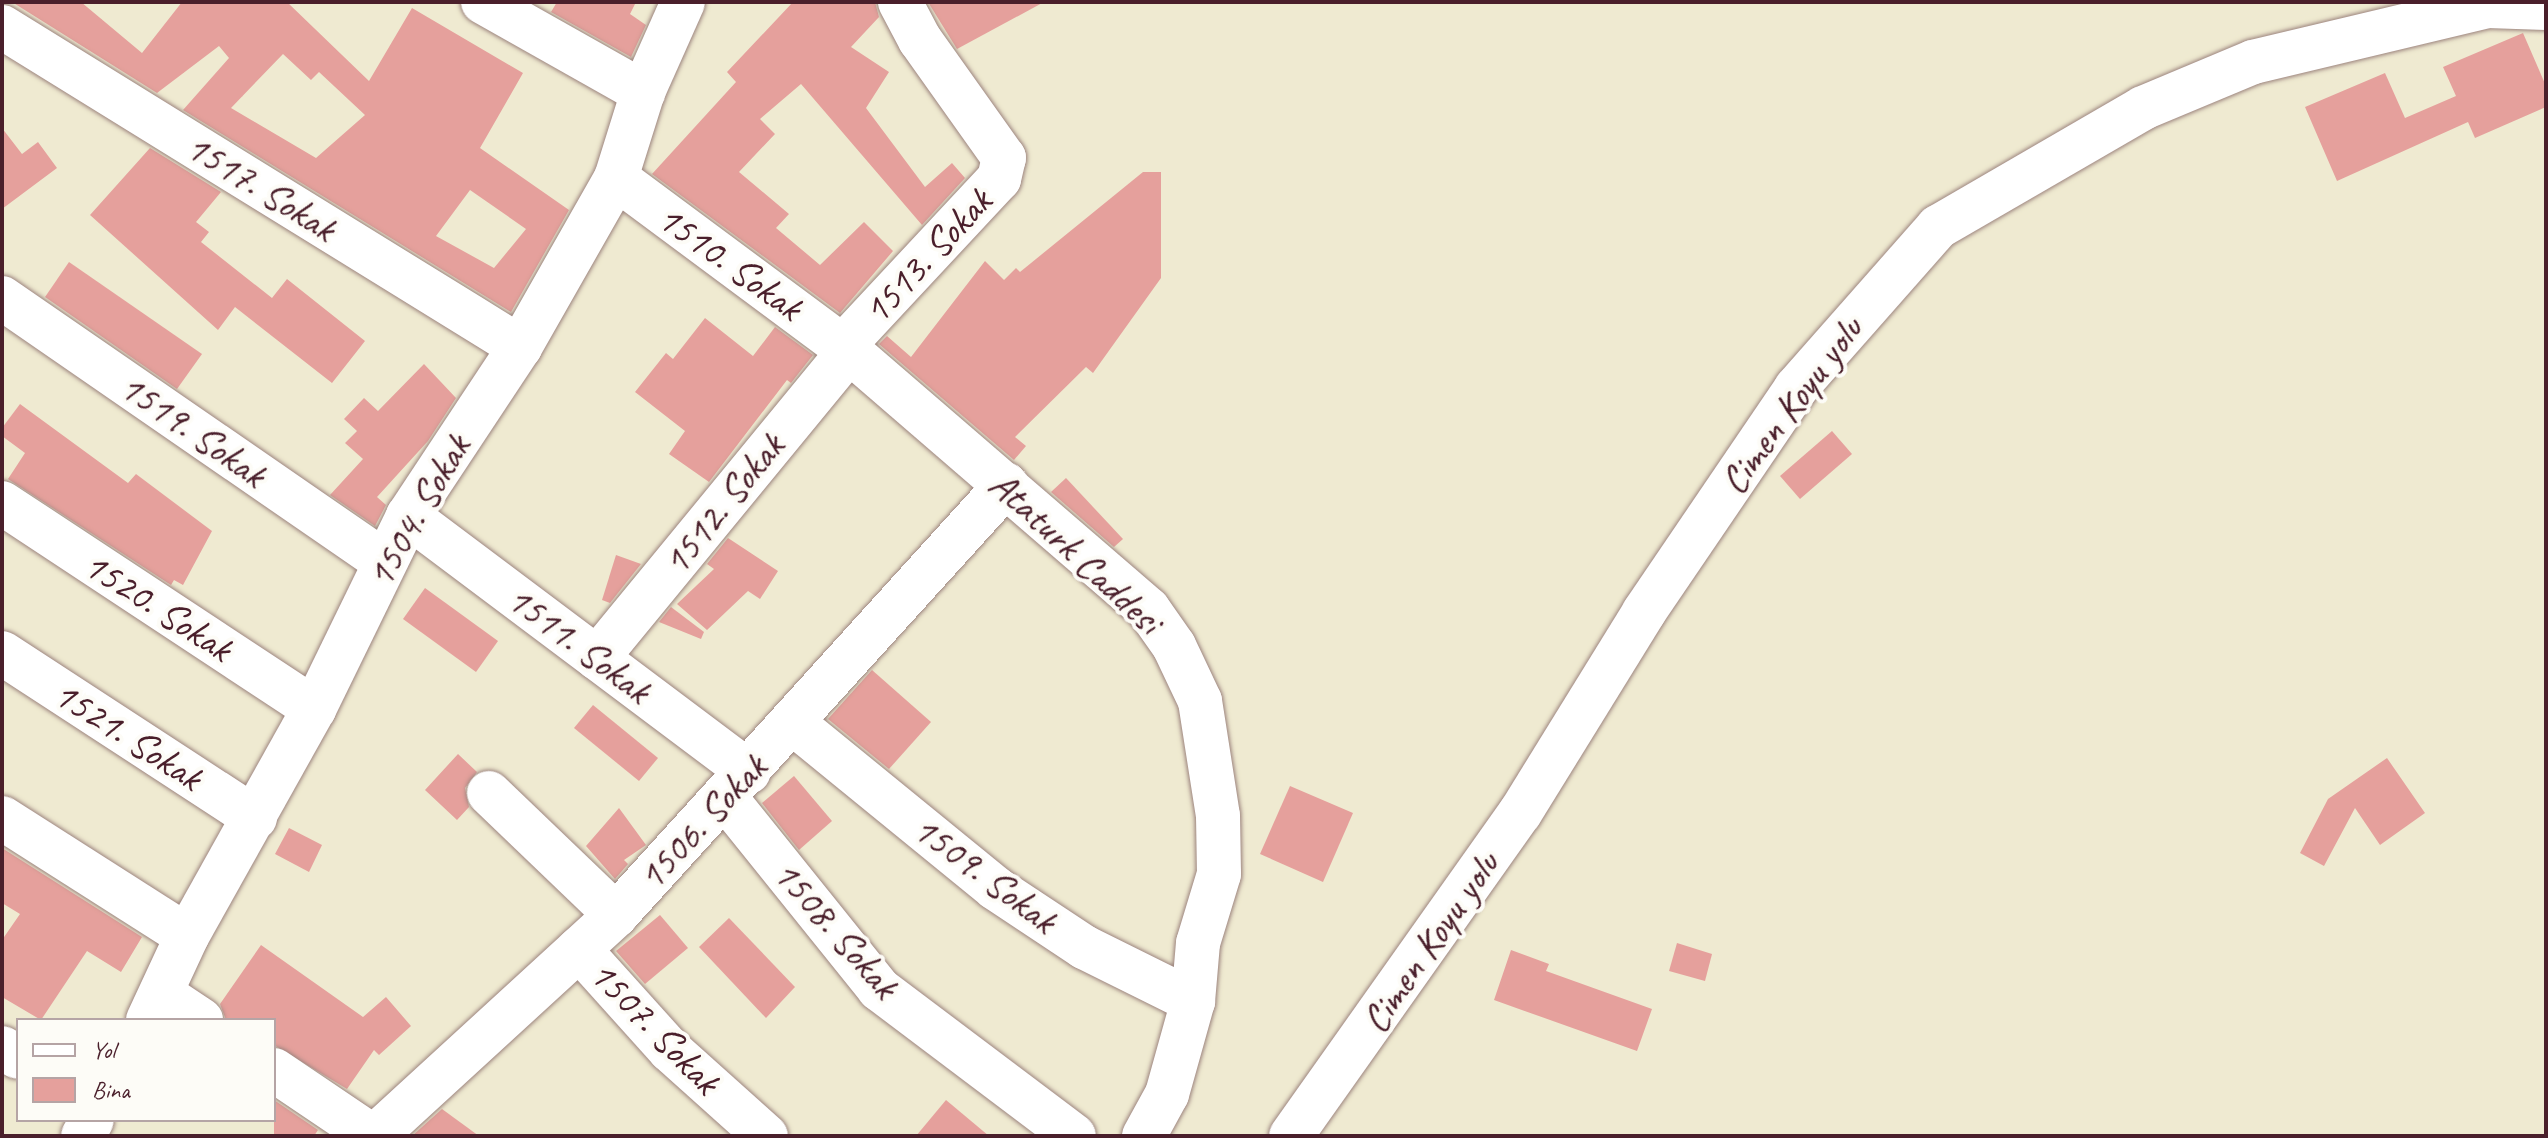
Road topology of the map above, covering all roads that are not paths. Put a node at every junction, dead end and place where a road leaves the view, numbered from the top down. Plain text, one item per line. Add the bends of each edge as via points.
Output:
1 (483, 2) edge
2 (683, 2) edge
3 (900, 2) edge
4 (2491, 4) edge
5 (2546, 8) edge
6 (2, 27) edge
7 (643, 92) junction
8 (616, 178) junction
9 (2, 298) edge
10 (520, 347) junction
11 (846, 348) junction
12 (1006, 485) junction
13 (2, 503) edge
14 (408, 516) junction
15 (384, 562) junction
16 (2, 653) edge
17 (597, 658) junction
18 (314, 709) junction
19 (793, 723) junction
20 (737, 784) junction
21 (489, 793) dead end
22 (2, 818) edge
23 (255, 818) junction
24 (616, 915) junction
25 (187, 936) junction
26 (579, 949) junction
27 (1193, 1001) junction
28 (155, 1007) edge
29 (194, 1018) edge
30 (276, 1071) edge
31 (374, 1136) edge
32 (766, 1136) edge
33 (1074, 1136) edge
34 (1144, 1136) edge
35 (1291, 1136) edge

1 - 7 street
2 - 7 street, 1504. Sokak
3 - 11 street, 1513. Sokak via 920,40 1004,158 999,179
4 - 5 street, Cimen Koyu yolu
4 - 35 street, Cimen Koyu yolu via 2253,62 2143,108 1938,227 1796,388 1644,612 1520,813
6 - 10 street, 1517. Sokak
7 - 8 street, 1504. Sokak
8 - 10 street, 1504. Sokak
8 - 11 street, 1510. Sokak
9 - 15 street, 1519. Sokak
10 - 14 street, 1504. Sokak
11 - 12 street, Ataturk Caddesi
11 - 17 street, 1512. Sokak
12 - 19 street, 1506. Sokak
12 - 27 street, Ataturk Caddesi via 1148,609 1174,646 1200,701 1218,816 1219,874 1198,943
13 - 18 street, 1520. Sokak
14 - 15 street, 1504. Sokak
14 - 17 street, 1511. Sokak
15 - 18 street, 1504. Sokak
16 - 23 street, 1521. Sokak
17 - 20 street, 1511. Sokak
18 - 23 street, 1504. Sokak
19 - 20 street, 1506. Sokak
19 - 27 street, 1509. Sokak via 995,888 1084,947
20 - 24 street, 1506. Sokak
20 - 33 street, 1508. Sokak via 879,989
21 - 24 street
22 - 25 street
23 - 25 street, 1504. Sokak
24 - 26 street, 1506. Sokak
25 - 28 street, 1504. Sokak
26 - 31 street, 1506. Sokak
26 - 32 street, 1507. Sokak via 670,1050
27 - 34 street, Ataturk Caddesi via 1167,1094
28 - 29 street
30 - 31 street

